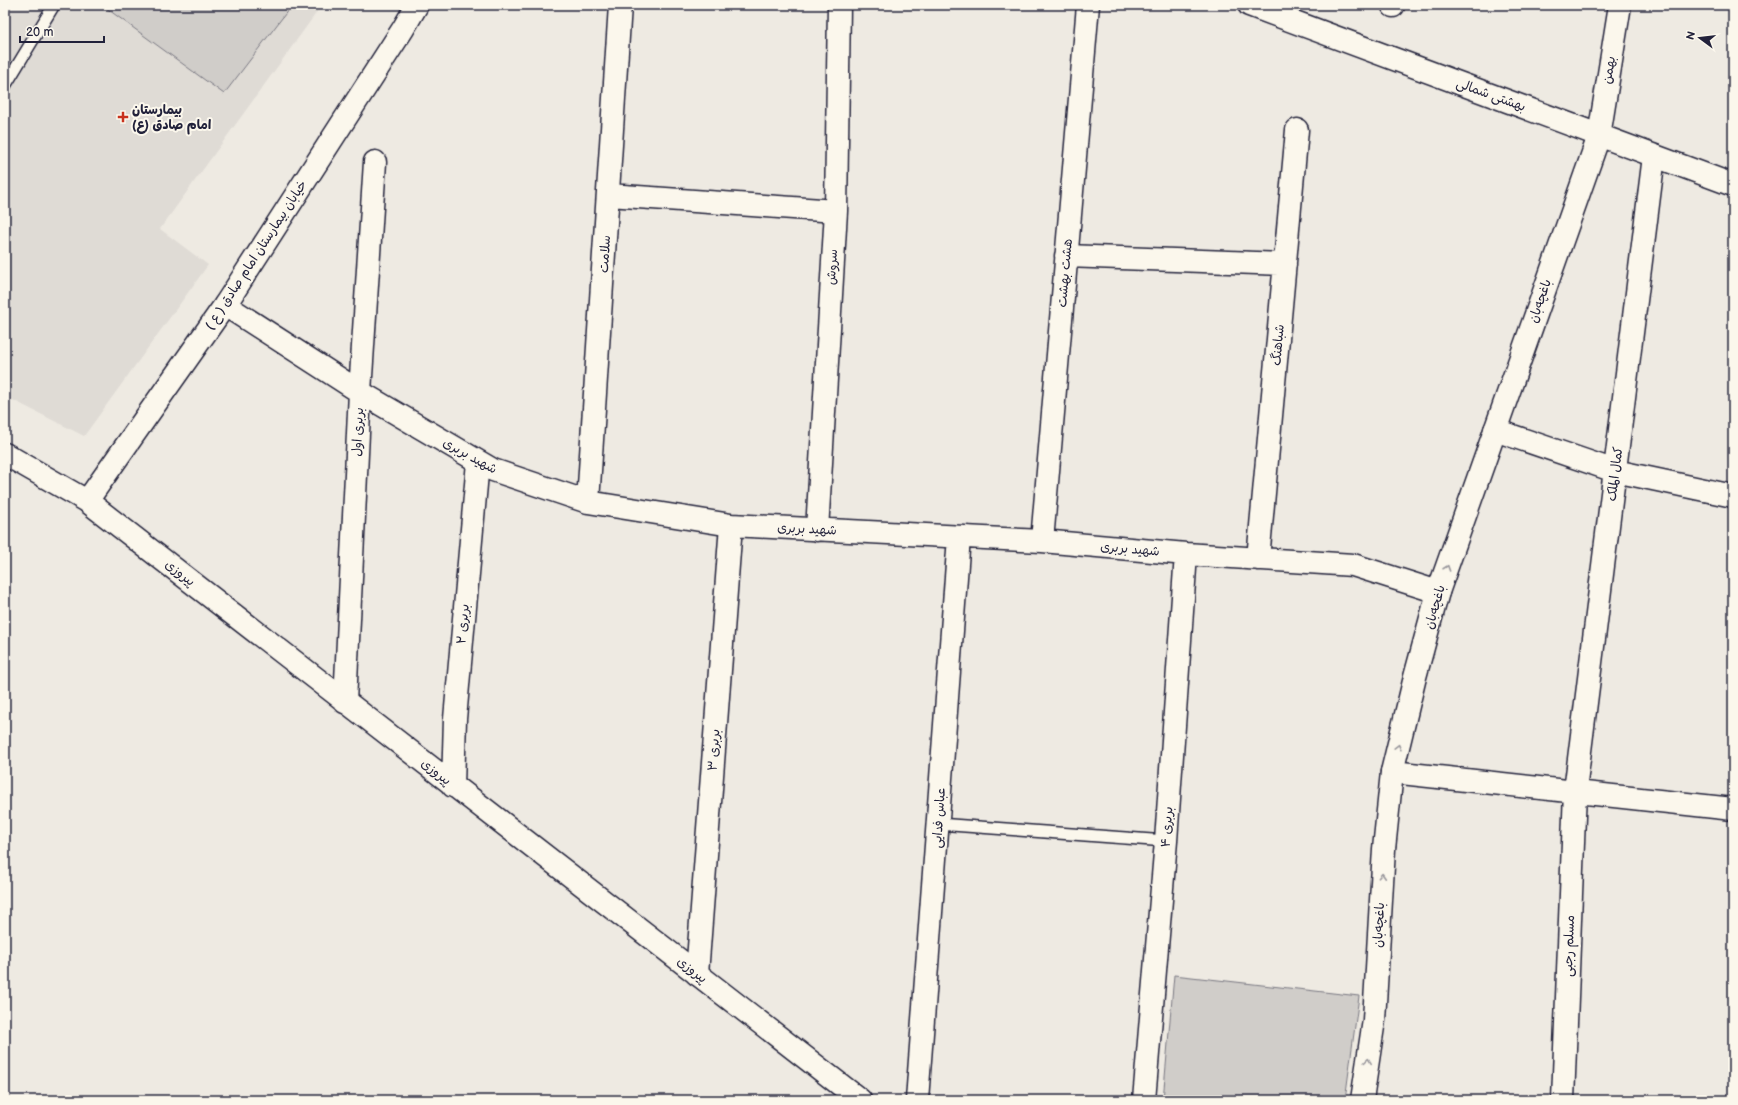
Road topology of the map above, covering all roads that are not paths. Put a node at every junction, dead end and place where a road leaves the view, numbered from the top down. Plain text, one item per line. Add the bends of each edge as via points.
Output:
1 (54, 5) edge
2 (417, 5) edge
3 (428, 5) edge
4 (620, 5) edge
5 (839, 5) edge
6 (1088, 5) edge
7 (1249, 5) edge
8 (1620, 5) edge
9 (403, 29) junction
10 (5, 86) edge
11 (1297, 130) dead end
12 (1599, 136) junction
13 (1654, 156) junction
14 (375, 162) dead end
15 (1733, 185) edge
16 (609, 195) junction
17 (836, 211) junction
18 (1066, 256) junction
19 (1285, 264) junction
20 (225, 305) junction
21 (360, 392) junction
22 (1495, 430) junction
23 (5, 454) edge
24 (478, 462) junction
25 (1615, 471) junction
26 (1733, 496) edge
27 (88, 501) junction
28 (588, 502) junction
29 (731, 525) junction
30 (817, 530) junction
31 (959, 537) junction
32 (1042, 541) junction
33 (1186, 554) junction
34 (1258, 559) junction
35 (1438, 592) junction
36 (345, 702) junction
37 (1392, 772) junction
38 (453, 786) junction
39 (1576, 791) junction
40 (1733, 808) edge
41 (938, 824) junction
42 (1166, 841) junction
43 (697, 974) junction
44 (860, 1100) edge
45 (917, 1100) edge
46 (1144, 1100) edge
47 (1362, 1100) edge
48 (1563, 1100) edge

1 - 10 lane
2 - 9 street, خیابان بیمارستان امام صادق ( ع )
3 - 9 street
4 - 16 street, سلامت
5 - 17 street, سروش
6 - 18 street, هشت بهشت
7 - 12 street, بهشتی شمالی
8 - 12 street, بهمن
9 - 20 street, خیابان بیمارستان امام صادق ( ع )
11 - 19 street, شباهنگ
12 - 13 street, بهشتی شمالی
12 - 22 street, باغچه‌بان
13 - 15 street, بهشتی شمالی
13 - 25 street, کمال الملک
14 - 21 street, بربری اول
16 - 17 street
16 - 28 street, سلامت
17 - 30 street, سروش
18 - 19 street
18 - 32 street, هشت بهشت
19 - 34 street, شباهنگ
20 - 21 street, شهید بربری
20 - 27 street, خیابان بیمارستان امام صادق ( ع )
21 - 24 street, شهید بربری
21 - 36 street, بربری اول
22 - 25 street
35 -> 22 street, باغچه‌بان
23 - 27 street, پیروزی
24 - 28 street, شهید بربری via 492,470
24 - 38 street, بربری ۲ via 455,719
25 - 26 street
25 - 39 street, کمال الملک
27 - 36 street, پیروزی
28 - 29 street, شهید بربری
29 - 30 street, شهید بربری
29 - 43 street, بربری ۳
30 - 31 street, شهید بربری
31 - 32 street, شهید بربری
31 - 41 street, عباس فدایی
32 - 33 street, شهید بربری
33 - 34 street, شهید بربری
33 - 42 street, بربری ۴
34 - 35 street, شهید بربری via 1353,565
37 -> 35 street, باغچه‌بان
36 - 38 street, پیروزی
37 - 39 street
47 -> 37 street, باغچه‌بان via 1374,1020 1384,850
38 - 43 street, پیروزی
39 - 40 street
39 - 48 street, مسلم رجبی
41 - 42 lane
41 - 45 street, عباس فدایی
42 - 46 street, بربری ۴
43 - 44 street, پیروزی

